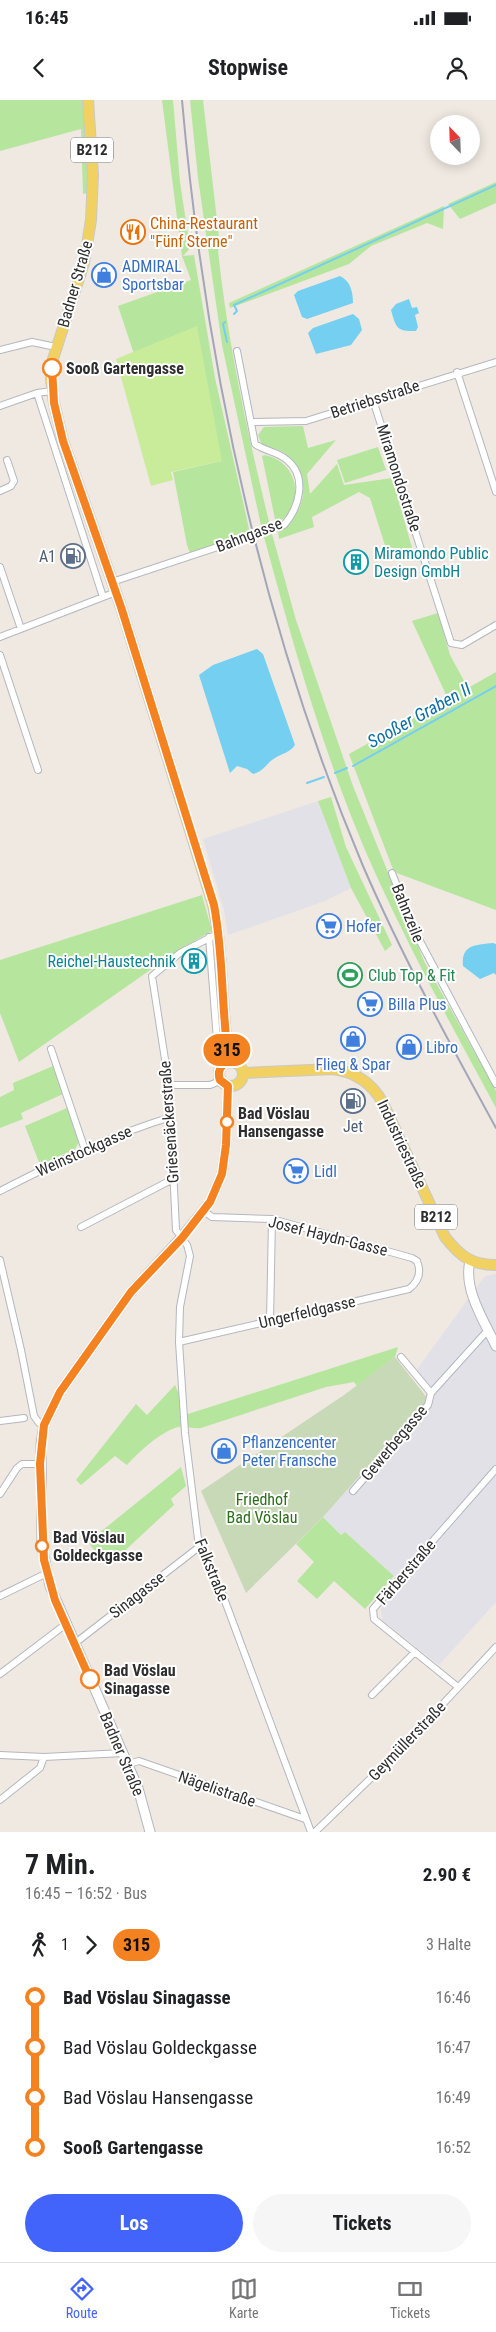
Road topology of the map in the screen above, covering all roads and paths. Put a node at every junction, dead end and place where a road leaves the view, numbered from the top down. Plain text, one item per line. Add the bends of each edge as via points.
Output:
1 (88, 100) edge
2 (56, 347) junction
3 (0, 350) edge
4 (237, 351) dead end
5 (496, 362) edge
6 (457, 372) junction
7 (52, 391) junction
8 (37, 393) junction
9 (373, 400) junction
10 (0, 406) edge
11 (251, 422) junction
12 (7, 460) dead end
13 (0, 491) edge
14 (496, 492) edge
15 (0, 567) edge
16 (112, 582) junction
17 (116, 592) junction
18 (103, 597) junction
19 (496, 625) edge
20 (21, 629) junction
21 (0, 637) edge
22 (0, 655) edge
23 (38, 770) dead end
24 (392, 873) dead end
25 (214, 935) junction
26 (51, 1049) dead end
27 (229, 1062) junction
28 (243, 1073) junction
29 (224, 1083) junction
30 (496, 1084) edge
31 (169, 1085) junction
32 (171, 1117) junction
33 (85, 1150) junction
34 (173, 1179) junction
35 (0, 1191) edge
36 (204, 1211) junction
37 (272, 1219) junction
38 (81, 1227) dead end
39 (182, 1238) junction
40 (0, 1260) edge
41 (470, 1261) junction
42 (496, 1265) edge
43 (420, 1267) joint
44 (270, 1320) junction
45 (488, 1330) junction
46 (179, 1342) junction
47 (496, 1346) edge
48 (401, 1358) dead end
49 (431, 1393) junction
50 (24, 1418) dead end
51 (0, 1421) edge
52 (44, 1425) junction
53 (40, 1464) junction
54 (496, 1469) edge
55 (352, 1491) dead end
56 (0, 1494) edge
57 (200, 1547) junction
58 (46, 1573) junction
59 (0, 1596) edge
60 (66, 1624) junction
61 (74, 1644) junction
62 (496, 1647) edge
63 (414, 1652) junction
64 (0, 1674) edge
65 (458, 1687) junction
66 (372, 1694) dead end
67 (123, 1753) junction
68 (0, 1755) edge
69 (44, 1757) junction
70 (128, 1764) junction
71 (0, 1800) edge
72 (306, 1819) junction
73 (150, 1832) edge
74 (311, 1832) edge
75 (315, 1832) edge

1 - 2 main road, Badner Straße / B212 via 93,175 91,220 84,263
2 - 3 street via 32,342
2 - 7 main road, B212
4 - 11 street
5 - 6 street, Betriebsstraße
6 - 9 street, Betriebsstraße
6 - 14 street
7 - 8 street
7 - 16 main road, B212 via 63,441
8 - 10 street
8 - 18 street
9 - 11 street, Betriebsstraße via 306,421
9 - 19 street, Miramondostraße via 451,643 462,645
11 - 16 street, Bahngasse via 255,444 278,454 289,462 295,473 300,497 292,516 284,525
12 - 13 street via 14,481 12,486
15 - 20 street
16 - 17 main road, B212
17 - 18 street
17 - 25 main road, B212 via 201,860
18 - 20 street
20 - 21 street
22 - 23 street
24 - 30 street, Bahnzeile via 414,930
25 - 27 main road, B212
25 - 31 street, Griesenäckerstraße via 180,953 152,976
26 - 33 street
27 - 28 main road via 237,1064
27 - 29 main road via 220,1069
28 - 29 main road via 239,1084
28 - 41 main road, Industriestraße / B212 via 346,1070 373,1088 445,1237 458,1254
29 - 31 street
29 - 36 street, Badner Straße via 226,1145 222,1174
31 - 32 street, Griesenäckerstraße
32 - 33 street, Weinstockgasse via 139,1126
32 - 34 street, Griesenäckerstraße
33 - 35 street, Weinstockgasse
34 - 38 street
34 - 39 street, Griesenäckerstraße via 176,1230
36 - 37 street, Josef Haydn-Gasse via 212,1217
36 - 39 street, Badner Straße
37 - 43 street, Josef Haydn-Gasse via 412,1258
37 - 44 street
39 - 46 street, Falkstraße via 190,1256 180,1307
39 - 52 street, Badner Straße via 131,1292 60,1392
40 - 52 street via 34,1416
41 - 42 main road
41 - 45 street via 467,1272 471,1291
43 - 44 street, Ungerfeldgasse via 420,1276 409,1289
44 - 46 street, Ungerfeldgasse
45 - 47 street
45 - 49 street, Gewerbegasse
46 - 57 street, Falkstraße via 185,1433
48 - 49 street, Gewerbegasse
49 - 55 street, Gewerbegasse via 428,1405
50 - 51 street
52 - 53 street, Badner Straße
53 - 56 street via 22,1464
53 - 58 street, Badner Straße via 42,1546
54 - 63 street, Färberstraße via 373,1609 374,1619
57 - 61 street, Sinagasse
57 - 72 street, Falkstraße via 222,1593
58 - 59 street
58 - 60 street, Badner Straße
60 - 61 street, Badner Straße
60 - 64 street
61 - 67 street, Badner Straße
62 - 65 street, Geymüllerstraße
63 - 65 street, Färberstraße
63 - 66 street
65 - 75 street, Geymüllerstraße via 399,1751
67 - 69 street
67 - 70 street, Badner Straße
68 - 69 street
69 - 71 street via 40,1768
70 - 72 street, Nägelistraße via 139,1761
70 - 73 street, Badner Straße
72 - 74 street, Falkstraße

